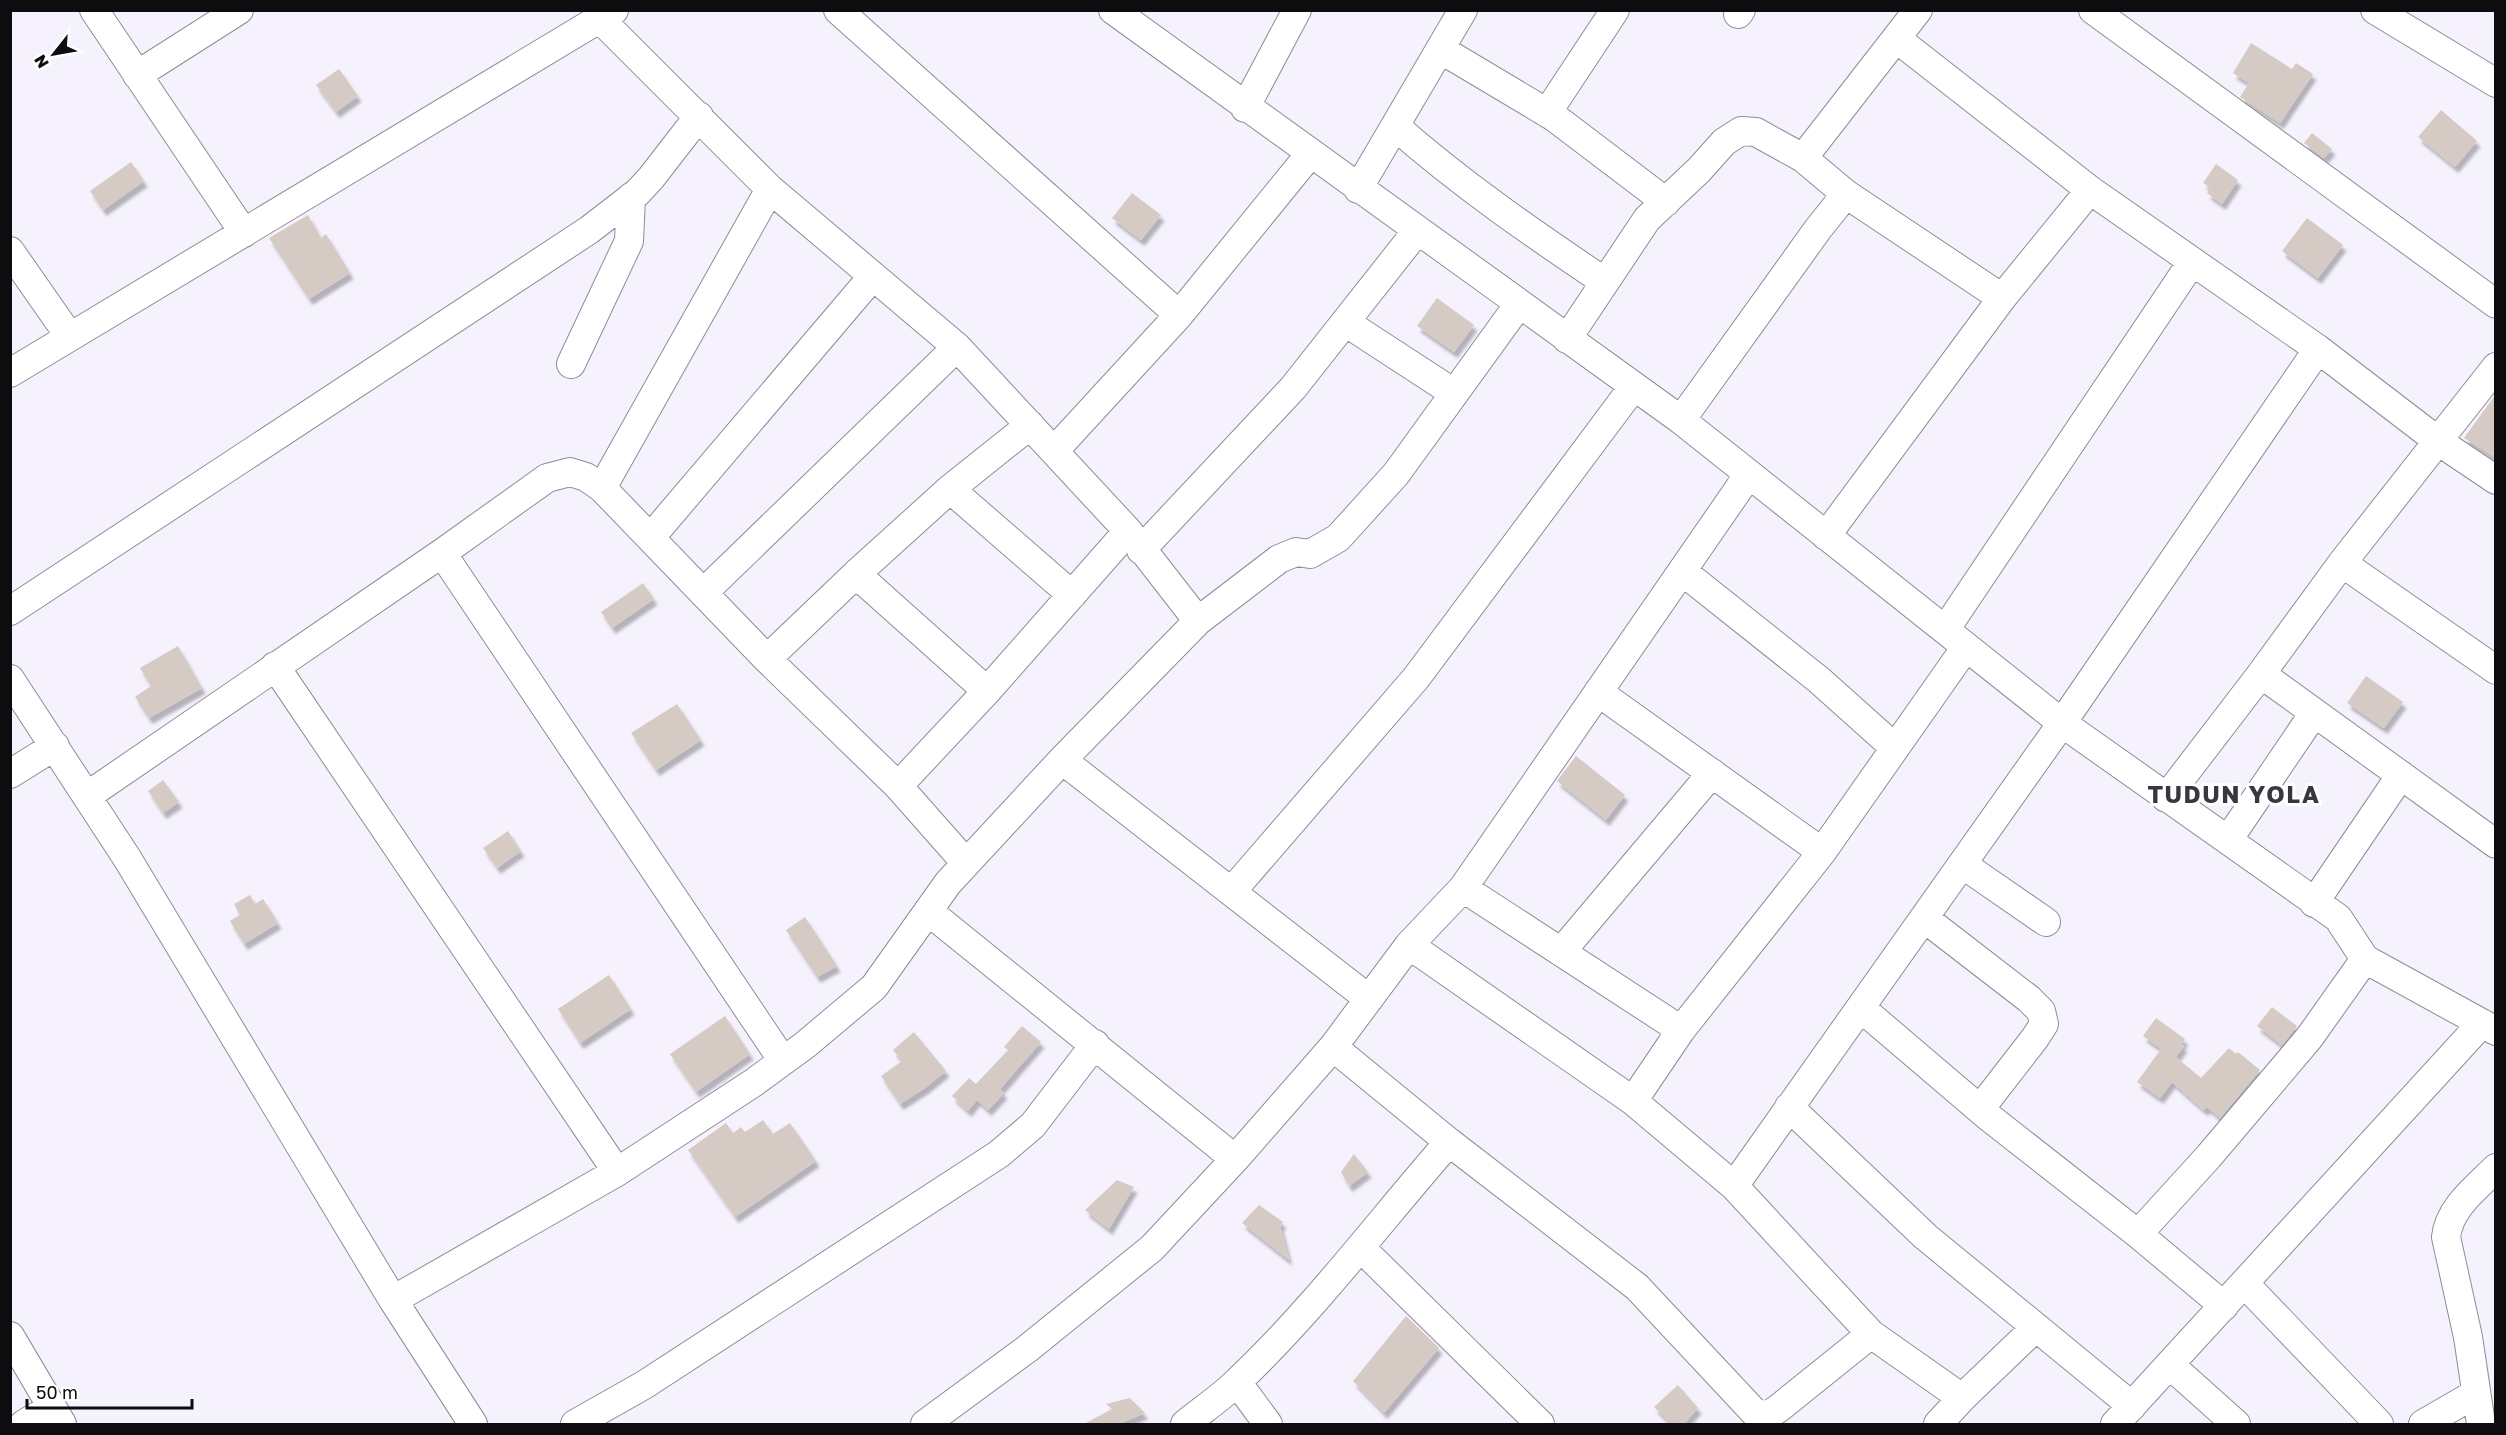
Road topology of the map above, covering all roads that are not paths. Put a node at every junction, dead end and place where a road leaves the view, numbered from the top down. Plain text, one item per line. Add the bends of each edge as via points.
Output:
1 (94, 10) edge
2 (239, 10) edge
3 (838, 10) edge
4 (1113, 10) edge
5 (1297, 10) edge
6 (1463, 10) edge
7 (1615, 10) edge
8 (1918, 10) edge
9 (2093, 10) edge
10 (2375, 10) edge
11 (608, 15) edge
12 (1897, 39) junction
13 (1440, 49) junction
14 (137, 75) junction
15 (2496, 83) edge
16 (1245, 108) junction
17 (1547, 113) junction
18 (699, 116) junction
19 (1395, 126) junction
20 (1310, 154) junction
21 (1803, 158) junction
22 (770, 189) junction
23 (1358, 189) junction
24 (2090, 190) junction
25 (1846, 194) junction
26 (632, 197) junction
27 (1666, 202) junction
28 (1417, 231) junction
29 (244, 233) junction
30 (10, 251) edge
31 (2192, 262) junction
32 (873, 276) junction
33 (1605, 282) junction
34 (2002, 298) junction
35 (1519, 304) junction
36 (2496, 304) edge
37 (1179, 315) junction
38 (1345, 321) junction
39 (70, 337) junction
40 (1567, 339) junction
41 (957, 347) junction
42 (2318, 349) junction
43 (572, 364) dead end
44 (2496, 367) edge
45 (10, 372) edge
46 (1634, 386) junction
47 (1454, 393) junction
48 (1681, 420) junction
49 (1030, 425) junction
50 (2438, 441) junction
51 (1054, 451) junction
52 (1749, 474) junction
53 (2496, 480) edge
54 (602, 488) junction
55 (950, 489) junction
56 (1826, 536) junction
57 (651, 537) junction
58 (1135, 541) junction
59 (442, 553) junction
60 (2342, 563) junction
61 (1682, 571) junction
62 (856, 574) junction
63 (703, 593) junction
64 (1072, 595) junction
65 (10, 611) edge
66 (1198, 621) junction
67 (1956, 639) junction
68 (767, 659) junction
69 (275, 666) junction
70 (2496, 670) edge
71 (2261, 674) junction
72 (10, 679) edge
73 (987, 691) junction
74 (1598, 692) junction
75 (2314, 712) junction
76 (2062, 723) junction
77 (55, 746) junction
78 (1895, 748) junction
79 (1062, 760) junction
80 (1712, 773) junction
81 (10, 774) edge
82 (2401, 775) junction
83 (898, 786) junction
84 (87, 796) junction
85 (2166, 798) junction
86 (2228, 840) junction
87 (2496, 844) edge
88 (1822, 852) junction
89 (966, 863) junction
90 (1962, 864) junction
91 (1463, 888) junction
92 (1232, 891) junction
93 (2314, 903) junction
94 (928, 911) junction
95 (1924, 918) junction
96 (2046, 922) dead end
97 (1409, 945) junction
98 (1561, 952) junction
99 (2365, 959) junction
100 (1370, 999) junction
101 (1861, 1008) junction
102 (2489, 1027) edge
103 (1681, 1030) junction
104 (1095, 1044) junction
105 (1333, 1047) junction
106 (783, 1060) junction
107 (1633, 1101) junction
108 (1790, 1107) junction
109 (1980, 1109) junction
110 (1449, 1142) junction
111 (1235, 1159) junction
112 (2496, 1168) edge
113 (617, 1172) junction
114 (1734, 1186) junction
115 (2138, 1234) junction
116 (1361, 1248) junction
117 (2244, 1283) junction
118 (393, 1300) junction
119 (2224, 1306) junction
120 (2035, 1328) junction
121 (1870, 1334) junction
122 (10, 1336) edge
123 (2170, 1365) junction
124 (1237, 1382) junction
125 (2475, 1394) junction
126 (1962, 1398) junction
127 (2124, 1415) edge
128 (57, 1416) edge
129 (24, 1425) edge
130 (473, 1425) edge
131 (574, 1425) edge
132 (925, 1425) edge
133 (1185, 1425) edge
134 (1268, 1425) edge
135 (1540, 1425) edge
136 (1938, 1425) edge
137 (2236, 1425) edge
138 (2379, 1425) edge
139 (2423, 1425) edge
140 (2481, 1425) edge

1 - 14 street
2 - 14 street
3 - 37 street
4 - 16 street
5 - 16 street
6 - 13 street
7 - 17 street
8 - 12 street
9 - 36 street
10 - 15 street
11 - 18 street
11 - 29 street
12 - 21 street
12 - 24 street
13 - 17 street
13 - 19 street
14 - 29 street
16 - 20 street
17 - 27 street
18 - 22 street
18 - 26 street
19 - 23 street
19 - 33 street via 1488,202
20 - 23 street
20 - 37 street
21 - 25 street
21 - 27 street via 1756,132 1741,131 1724,142
22 - 32 street
22 - 54 street
23 - 28 street
24 - 31 street
24 - 34 street
25 - 34 street
25 - 48 street
26 - 43 street via 628,241
26 - 65 street via 524,275
27 - 33 street via 1647,219
28 - 35 street
28 - 38 street
29 - 39 street
30 - 39 street
31 - 42 street
31 - 67 street
32 - 41 street
32 - 57 street
33 - 40 street
34 - 56 street
35 - 40 street
35 - 47 street
37 - 51 street
38 - 47 street
38 - 58 street via 1293,388
39 - 45 street
40 - 46 street
41 - 49 street
41 - 63 street
42 - 50 street
42 - 76 street
44 - 50 street
46 - 48 street
46 - 92 street via 1416,678
47 - 66 street via 1396,474 1338,538 1310,554 1296,552 1279,559
48 - 52 street
49 - 51 street
49 - 55 street
50 - 53 street
50 - 60 street
51 - 58 street
52 - 56 street
52 - 61 street
54 - 57 street
54 - 59 street via 570,472 547,478
55 - 62 street
55 - 64 street
56 - 67 street
57 - 63 street
58 - 64 street
58 - 66 street
59 - 69 street
59 - 106 street
60 - 70 street
60 - 71 street
61 - 74 street
61 - 78 street via 1819,680
62 - 68 street
62 - 73 street
63 - 68 street
64 - 73 street
66 - 79 street
67 - 76 street
67 - 78 street
68 - 83 street
69 - 84 street
69 - 113 street
71 - 75 street
71 - 85 street
72 - 77 street
73 - 83 street
74 - 80 street
74 - 91 street
75 - 82 street
75 - 86 street
76 - 85 street
76 - 90 street
77 - 81 street
77 - 84 street
78 - 88 street
79 - 89 street
79 - 92 street
80 - 88 street
80 - 98 street
82 - 87 street
82 - 93 street
83 - 89 street
84 - 118 street
85 - 86 street
86 - 93 street
88 - 103 street
89 - 94 street
90 - 95 street
90 - 96 street
91 - 97 street
91 - 98 street
92 - 100 street
93 - 99 street via 2337,918
94 - 104 street
94 - 106 street via 874,987
95 - 101 street
95 - 109 street via 2041,1011 2044,1024 2036,1038
97 - 100 street
97 - 107 street
98 - 103 street
99 - 102 street
99 - 115 street via 2309,1038
100 - 105 street
101 - 108 street
101 - 109 street
102 - 117 street
103 - 107 street
104 - 111 street
104 - 131 street via 1033,1125 999,1154 644,1385
105 - 110 street
105 - 111 street
106 - 113 street
107 - 114 street
108 - 114 street
108 - 120 street via 1926,1237
109 - 115 street
110 - 116 street
110 - 121 street via 1637,1287 1755,1413 1769,1415
111 - 132 street via 1152,1248
112 - 125 street via 2447,1225
113 - 118 street
114 - 121 street
115 - 119 street
116 - 124 street
116 - 135 street
117 - 119 street
117 - 138 street
118 - 130 street
119 - 123 street
120 - 126 street
120 - 127 street
121 - 126 street
122 - 128 street
123 - 127 street
123 - 137 street
124 - 133 street
124 - 134 street
125 - 139 street
125 - 140 street
126 - 136 street
128 - 129 street

